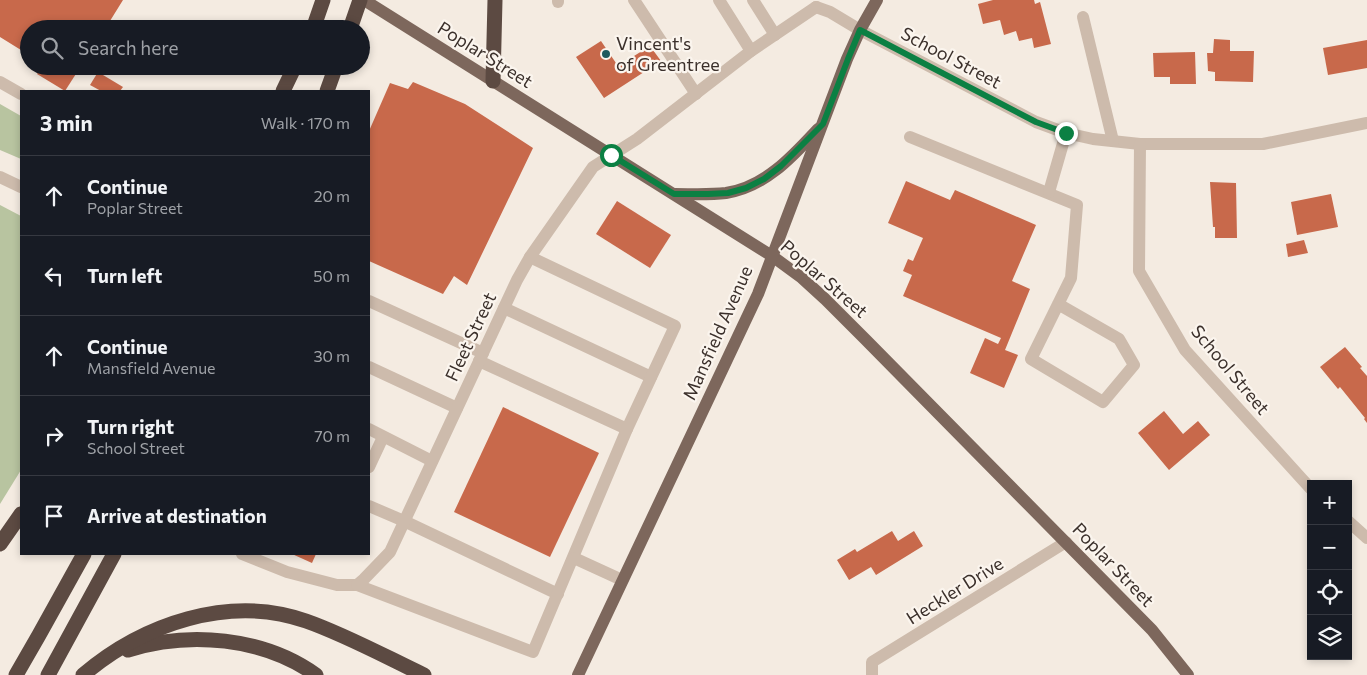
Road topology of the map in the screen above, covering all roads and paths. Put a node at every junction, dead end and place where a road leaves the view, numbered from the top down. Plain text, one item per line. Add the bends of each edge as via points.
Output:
1 (324, 0) edge
2 (360, 0) edge
3 (364, 0) edge
4 (495, 0) edge
5 (634, 0) edge
6 (719, 0) edge
7 (753, 0) edge
8 (877, 0) edge
9 (816, 3) edge
10 (1083, 17) dead end
11 (316, 20) edge
12 (353, 20) edge
13 (860, 30) junction
14 (775, 35) junction
15 (751, 51) junction
16 (292, 75) edge
17 (294, 75) edge
18 (333, 75) edge
19 (493, 81) junction
20 (0, 82) edge
21 (283, 90) edge
22 (289, 90) edge
23 (327, 90) edge
24 (20, 93) edge
25 (696, 94) junction
26 (1367, 123) edge
27 (823, 124) junction
28 (1066, 133) junction
29 (910, 137) dead end
30 (1113, 141) junction
31 (1140, 144) junction
32 (611, 155) junction
33 (0, 177) edge
34 (20, 187) edge
35 (1049, 192) junction
36 (674, 194) junction
37 (772, 256) junction
38 (530, 257) junction
39 (370, 302) edge
40 (1058, 304) junction
41 (504, 308) junction
42 (481, 357) junction
43 (370, 367) edge
44 (652, 377) junction
45 (457, 408) junction
46 (627, 429) junction
47 (370, 430) edge
48 (383, 436) junction
49 (432, 461) junction
50 (370, 465) edge
51 (1307, 485) edge
52 (370, 506) edge
53 (20, 515) edge
54 (404, 521) junction
55 (1352, 525) edge
56 (1367, 538) edge
57 (1066, 542) junction
58 (0, 544) edge
59 (83, 555) edge
60 (113, 555) edge
61 (245, 555) edge
62 (574, 558) junction
63 (622, 580) junction
64 (357, 585) junction
65 (558, 594) junction
66 (88, 671) edge
67 (16, 675) edge
68 (48, 675) edge
69 (316, 675) edge
70 (424, 675) edge
71 (578, 675) edge
72 (872, 675) edge
73 (1188, 675) edge

1 - 11 highway
2 - 12 highway
3 - 19 main road, Poplar Street
4 - 19 highway
5 - 25 street
6 - 15 street
7 - 14 street
8 - 13 main road, Mansfield Avenue
9 - 13 street, School Street
9 - 14 street, Fleet Street
10 - 30 street
13 - 27 main road, Mansfield Avenue
13 - 28 street, School Street via 1036,122
14 - 15 street, Fleet Street
15 - 25 street, Fleet Street
16 - 21 highway
17 - 22 highway
18 - 23 highway
19 - 32 main road, Poplar Street
20 - 24 street
25 - 32 street, Fleet Street
26 - 31 street, School Street via 1263,144
27 - 36 main road via 781,166 746,188 728,193
27 - 37 main road, Mansfield Avenue
28 - 30 street, School Street
28 - 35 street
29 - 35 street
30 - 31 street, School Street
31 - 51 street, School Street via 1139,271 1185,350
32 - 36 main road, Poplar Street
32 - 38 street, Fleet Street via 593,167
33 - 34 street
35 - 40 street via 1077,205 1071,278
36 - 37 main road, Poplar Street
37 - 57 main road, Poplar Street via 825,299
37 - 63 main road, Mansfield Avenue via 758,294
38 - 41 street, Fleet Street
38 - 44 street via 676,326
39 - 42 street
40 - 40 street via 1032,359 1103,402 1134,365 1119,339
41 - 42 street, Fleet Street
41 - 44 street
42 - 45 street, Fleet Street
42 - 46 street
43 - 45 street
44 - 46 street
45 - 49 street, Fleet Street
46 - 62 street
47 - 48 street
48 - 49 street
48 - 50 street
49 - 54 street, Fleet Street
52 - 54 street
53 - 58 highway
54 - 64 street, Fleet Street via 390,552
54 - 65 street
55 - 56 street
57 - 72 street, Heckler Drive via 872,662
57 - 73 main road, Poplar Street via 1152,630
59 - 67 highway
60 - 68 highway
61 - 64 street via 295,574 337,585
62 - 63 street
62 - 65 street
63 - 71 main road, Mansfield Avenue
64 - 65 street via 534,652
66 - 69 highway via 130,650 154,643 184,640 265,649
66 - 70 highway via 140,637 164,626 188,618 239,611 305,620

